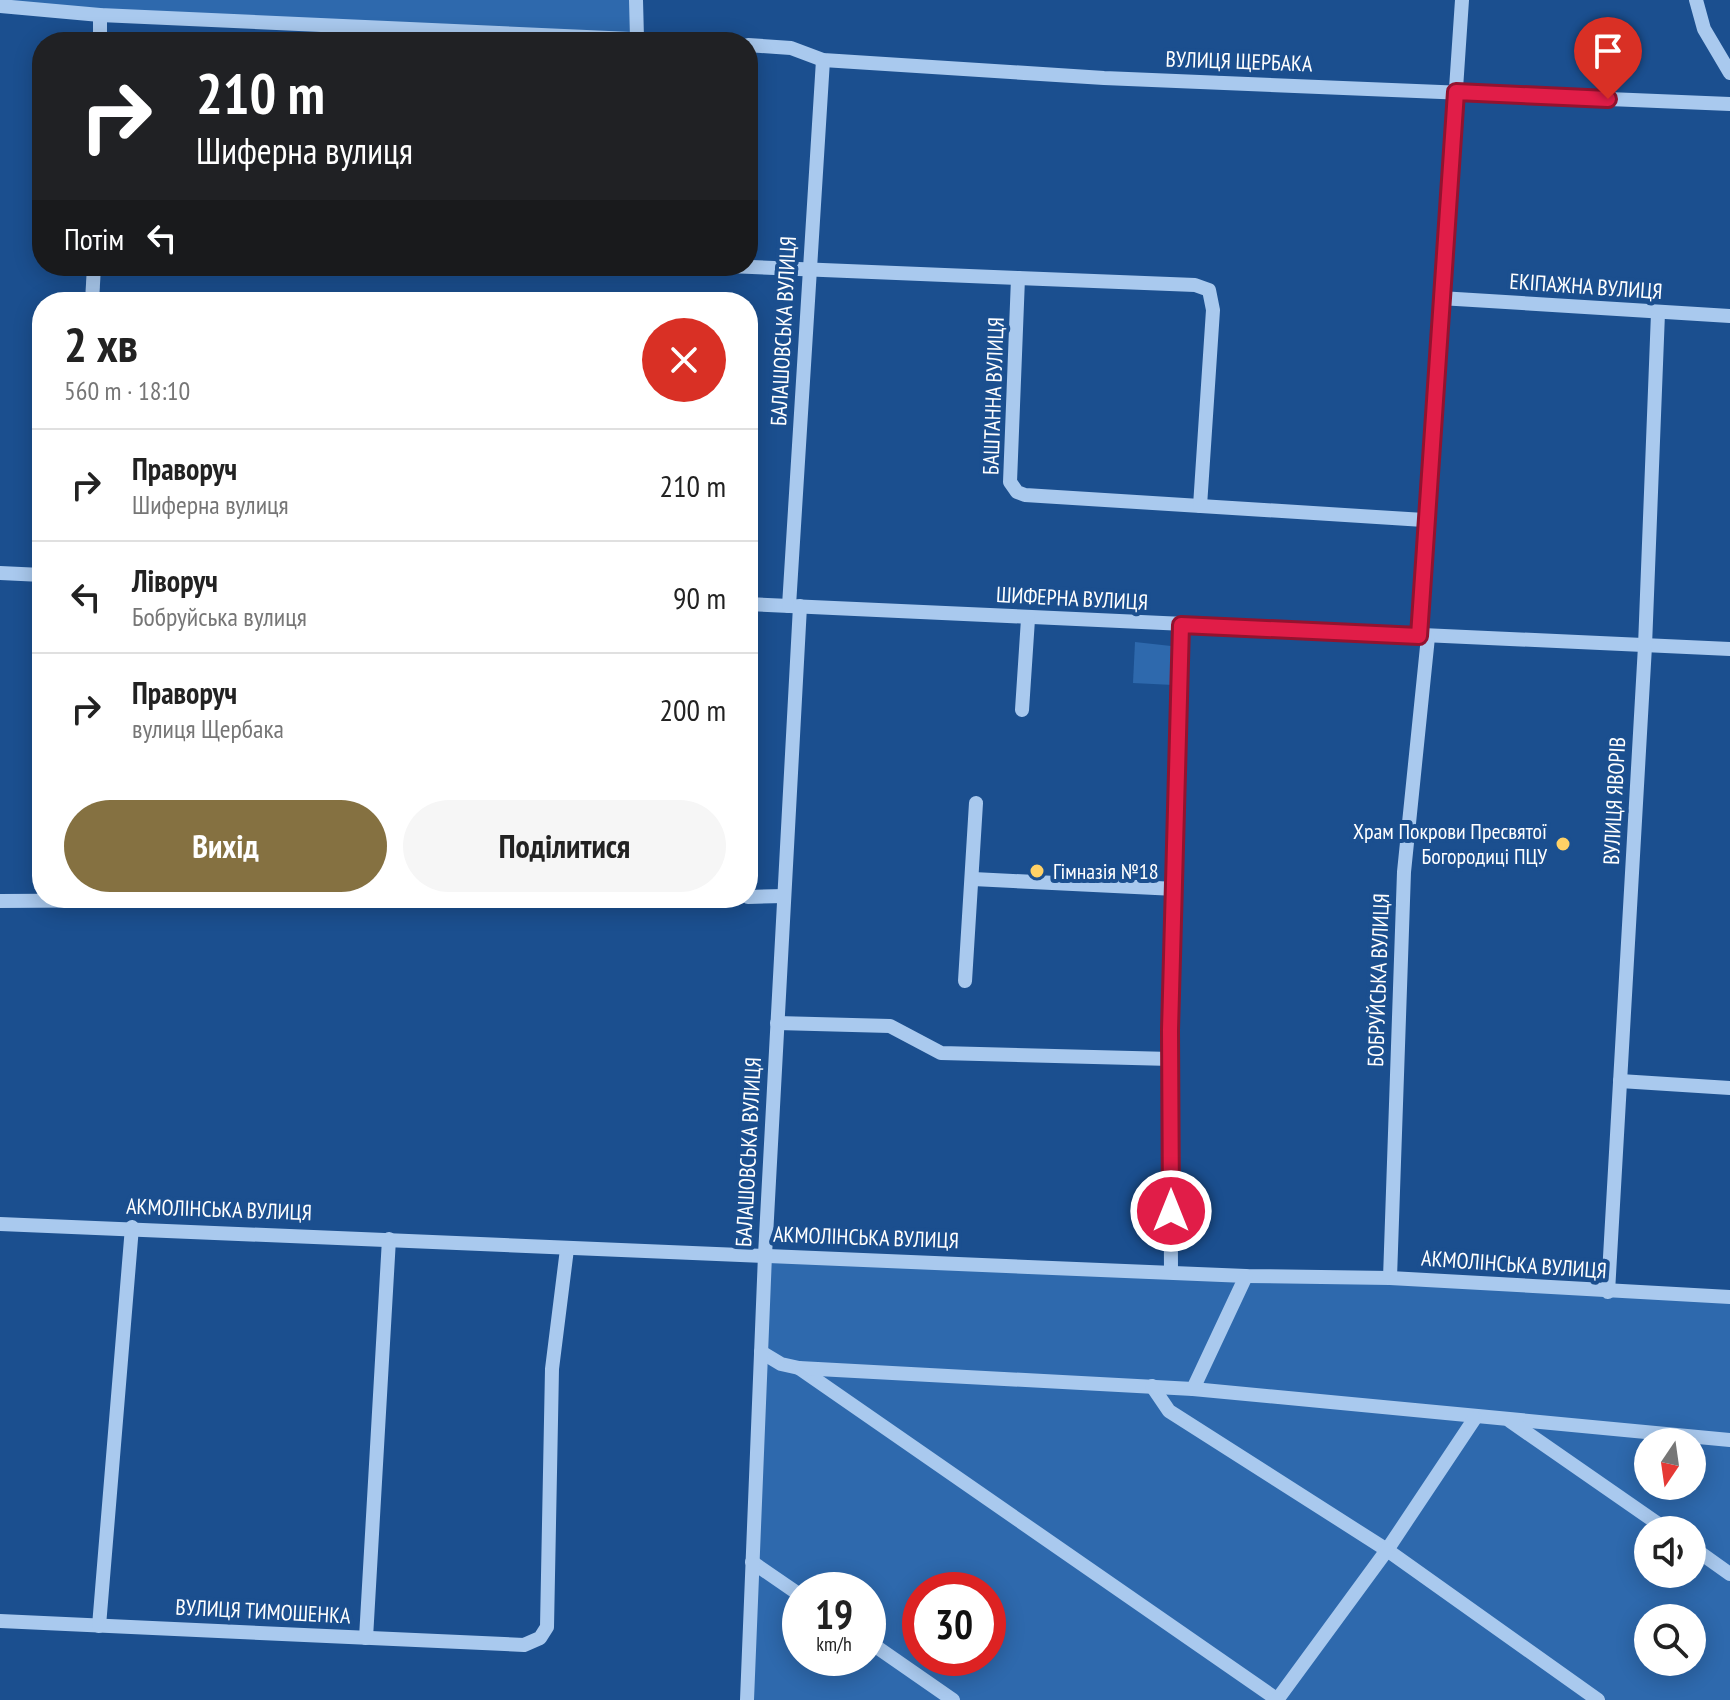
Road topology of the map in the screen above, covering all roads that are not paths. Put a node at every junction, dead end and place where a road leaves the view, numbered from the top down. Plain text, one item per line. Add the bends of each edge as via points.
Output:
1 (135, 0) edge
2 (636, 0) edge
3 (1462, 0) edge
4 (1696, 0) edge
5 (0, 6) edge
6 (100, 15) junction
7 (134, 16) junction
8 (100, 32) edge
9 (500, 32) edge
10 (637, 32) edge
11 (758, 46) edge
12 (823, 60) junction
13 (1730, 73) edge
14 (1456, 92) junction
15 (1730, 104) edge
16 (758, 267) edge
17 (809, 269) junction
18 (1018, 278) junction
19 (1440, 298) junction
20 (1658, 313) junction
21 (1730, 316) edge
22 (1200, 506) junction
23 (1424, 520) junction
24 (0, 573) edge
25 (32, 575) edge
26 (758, 604) edge
27 (795, 606) junction
28 (1028, 619) junction
29 (1181, 625) junction
30 (1424, 637) junction
31 (1645, 646) junction
32 (1730, 649) edge
33 (1022, 710) dead end
34 (976, 803) dead end
35 (973, 879) junction
36 (1176, 889) junction
37 (784, 896) junction
38 (758, 897) edge
39 (0, 901) edge
40 (32, 901) edge
41 (965, 981) dead end
42 (777, 1023) junction
43 (1171, 1059) junction
44 (1620, 1081) junction
45 (1730, 1088) edge
46 (0, 1224) edge
47 (132, 1227) junction
48 (389, 1239) junction
49 (567, 1249) junction
50 (765, 1255) junction
51 (1171, 1272) junction
52 (1246, 1276) junction
53 (1390, 1278) junction
54 (1608, 1292) junction
55 (1730, 1297) edge
56 (761, 1352) junction
57 (799, 1368) junction
58 (1152, 1386) junction
59 (1193, 1389) junction
60 (1475, 1418) junction
61 (1510, 1421) junction
62 (1730, 1440) edge
63 (1647, 1516) edge
64 (1387, 1550) junction
65 (1706, 1557) edge
66 (752, 1562) junction
67 (1730, 1574) edge
68 (782, 1583) edge
69 (0, 1621) edge
70 (99, 1626) junction
71 (366, 1638) junction
72 (886, 1653) edge
73 (747, 1700) edge
74 (953, 1700) edge
75 (1277, 1700) edge
76 (1598, 1700) edge

1 - 7 street
2 - 10 street
3 - 14 street, БОБРУЙСЬКА ВУЛИЦЯ
4 - 13 street via 1704,29
5 - 6 street
6 - 7 street
6 - 8 street
7 - 9 street
11 - 12 street, ВУЛИЦЯ ЩЕРБАКА via 791,48
12 - 14 street, ВУЛИЦЯ ЩЕРБАКА
12 - 17 street, БАЛАШОВСЬКА ВУЛИЦЯ
14 - 15 street, ВУЛИЦЯ ЩЕРБАКА
14 - 19 street, БОБРУЙСЬКА ВУЛИЦЯ
16 - 17 street
17 - 18 street
17 - 27 street, БАЛАШОВСЬКА ВУЛИЦЯ
18 - 22 street, БАШТАННА ВУЛИЦЯ via 1012,487 1035,497
18 - 22 street via 1195,285 1209,290 1213,310
19 - 20 street, ЕКІПАЖНА ВУЛИЦЯ
19 - 23 street, БОБРУЙСЬКА ВУЛИЦЯ
20 - 21 street, ЕКІПАЖНА ВУЛИЦЯ
20 - 31 street, ВУЛИЦЯ ЯВОРІВ
22 - 23 street, БАШТАННА ВУЛИЦЯ
23 - 30 street, БОБРУЙСЬКА ВУЛИЦЯ
24 - 25 street
26 - 27 street, ШИФЕРНА ВУЛИЦЯ
27 - 28 street, ШИФЕРНА ВУЛИЦЯ
27 - 37 street, БАЛАШОВСЬКА ВУЛИЦЯ
28 - 29 street, ШИФЕРНА ВУЛИЦЯ
28 - 33 street
29 - 30 street, ШИФЕРНА ВУЛИЦЯ
29 - 36 street
30 - 31 street, ШИФЕРНА ВУЛИЦЯ
30 - 53 street, БОБРУЙСЬКА ВУЛИЦЯ via 1404,872
31 - 32 street, ШИФЕРНА ВУЛИЦЯ
31 - 44 street, ВУЛИЦЯ ЯВОРІВ
34 - 35 street
35 - 36 street
35 - 41 street
36 - 43 street
37 - 38 street
37 - 42 street, БАЛАШОВСЬКА ВУЛИЦЯ
39 - 40 street
42 - 43 street via 890,1026 941,1053
42 - 50 street, БАЛАШОВСЬКА ВУЛИЦЯ
43 - 51 street
44 - 45 street
44 - 54 street, ВУЛИЦЯ ЯВОРІВ
46 - 47 street, АКМОЛІНСЬКА ВУЛИЦЯ
47 - 48 street, АКМОЛІНСЬКА ВУЛИЦЯ
47 - 70 street
48 - 49 street, АКМОЛІНСЬКА ВУЛИЦЯ
48 - 71 street
49 - 50 street, АКМОЛІНСЬКА ВУЛИЦЯ
49 - 71 street, ВУЛИЦЯ ТИМОШЕНКА via 552,1369 547,1627 540,1638 524,1645
50 - 51 street, АКМОЛІНСЬКА ВУЛИЦЯ
50 - 56 street, БАЛАШОВСЬКА ВУЛИЦЯ
51 - 52 street, АКМОЛІНСЬКА ВУЛИЦЯ
52 - 53 street, АКМОЛІНСЬКА ВУЛИЦЯ
52 - 59 street
53 - 54 street, АКМОЛІНСЬКА ВУЛИЦЯ
54 - 55 street, АКМОЛІНСЬКА ВУЛИЦЯ
56 - 57 street
56 - 66 street, БАЛАШОВСЬКА ВУЛИЦЯ
57 - 58 street
57 - 75 street
58 - 59 street
58 - 64 street via 1169,1411
59 - 60 street
60 - 61 street
60 - 64 street
61 - 62 street
61 - 63 street
64 - 75 street
64 - 76 street
65 - 67 street
66 - 68 street
66 - 73 street, БАЛАШОВСЬКА ВУЛИЦЯ
69 - 70 street, ВУЛИЦЯ ТИМОШЕНКА
70 - 71 street, ВУЛИЦЯ ТИМОШЕНКА
72 - 74 street

